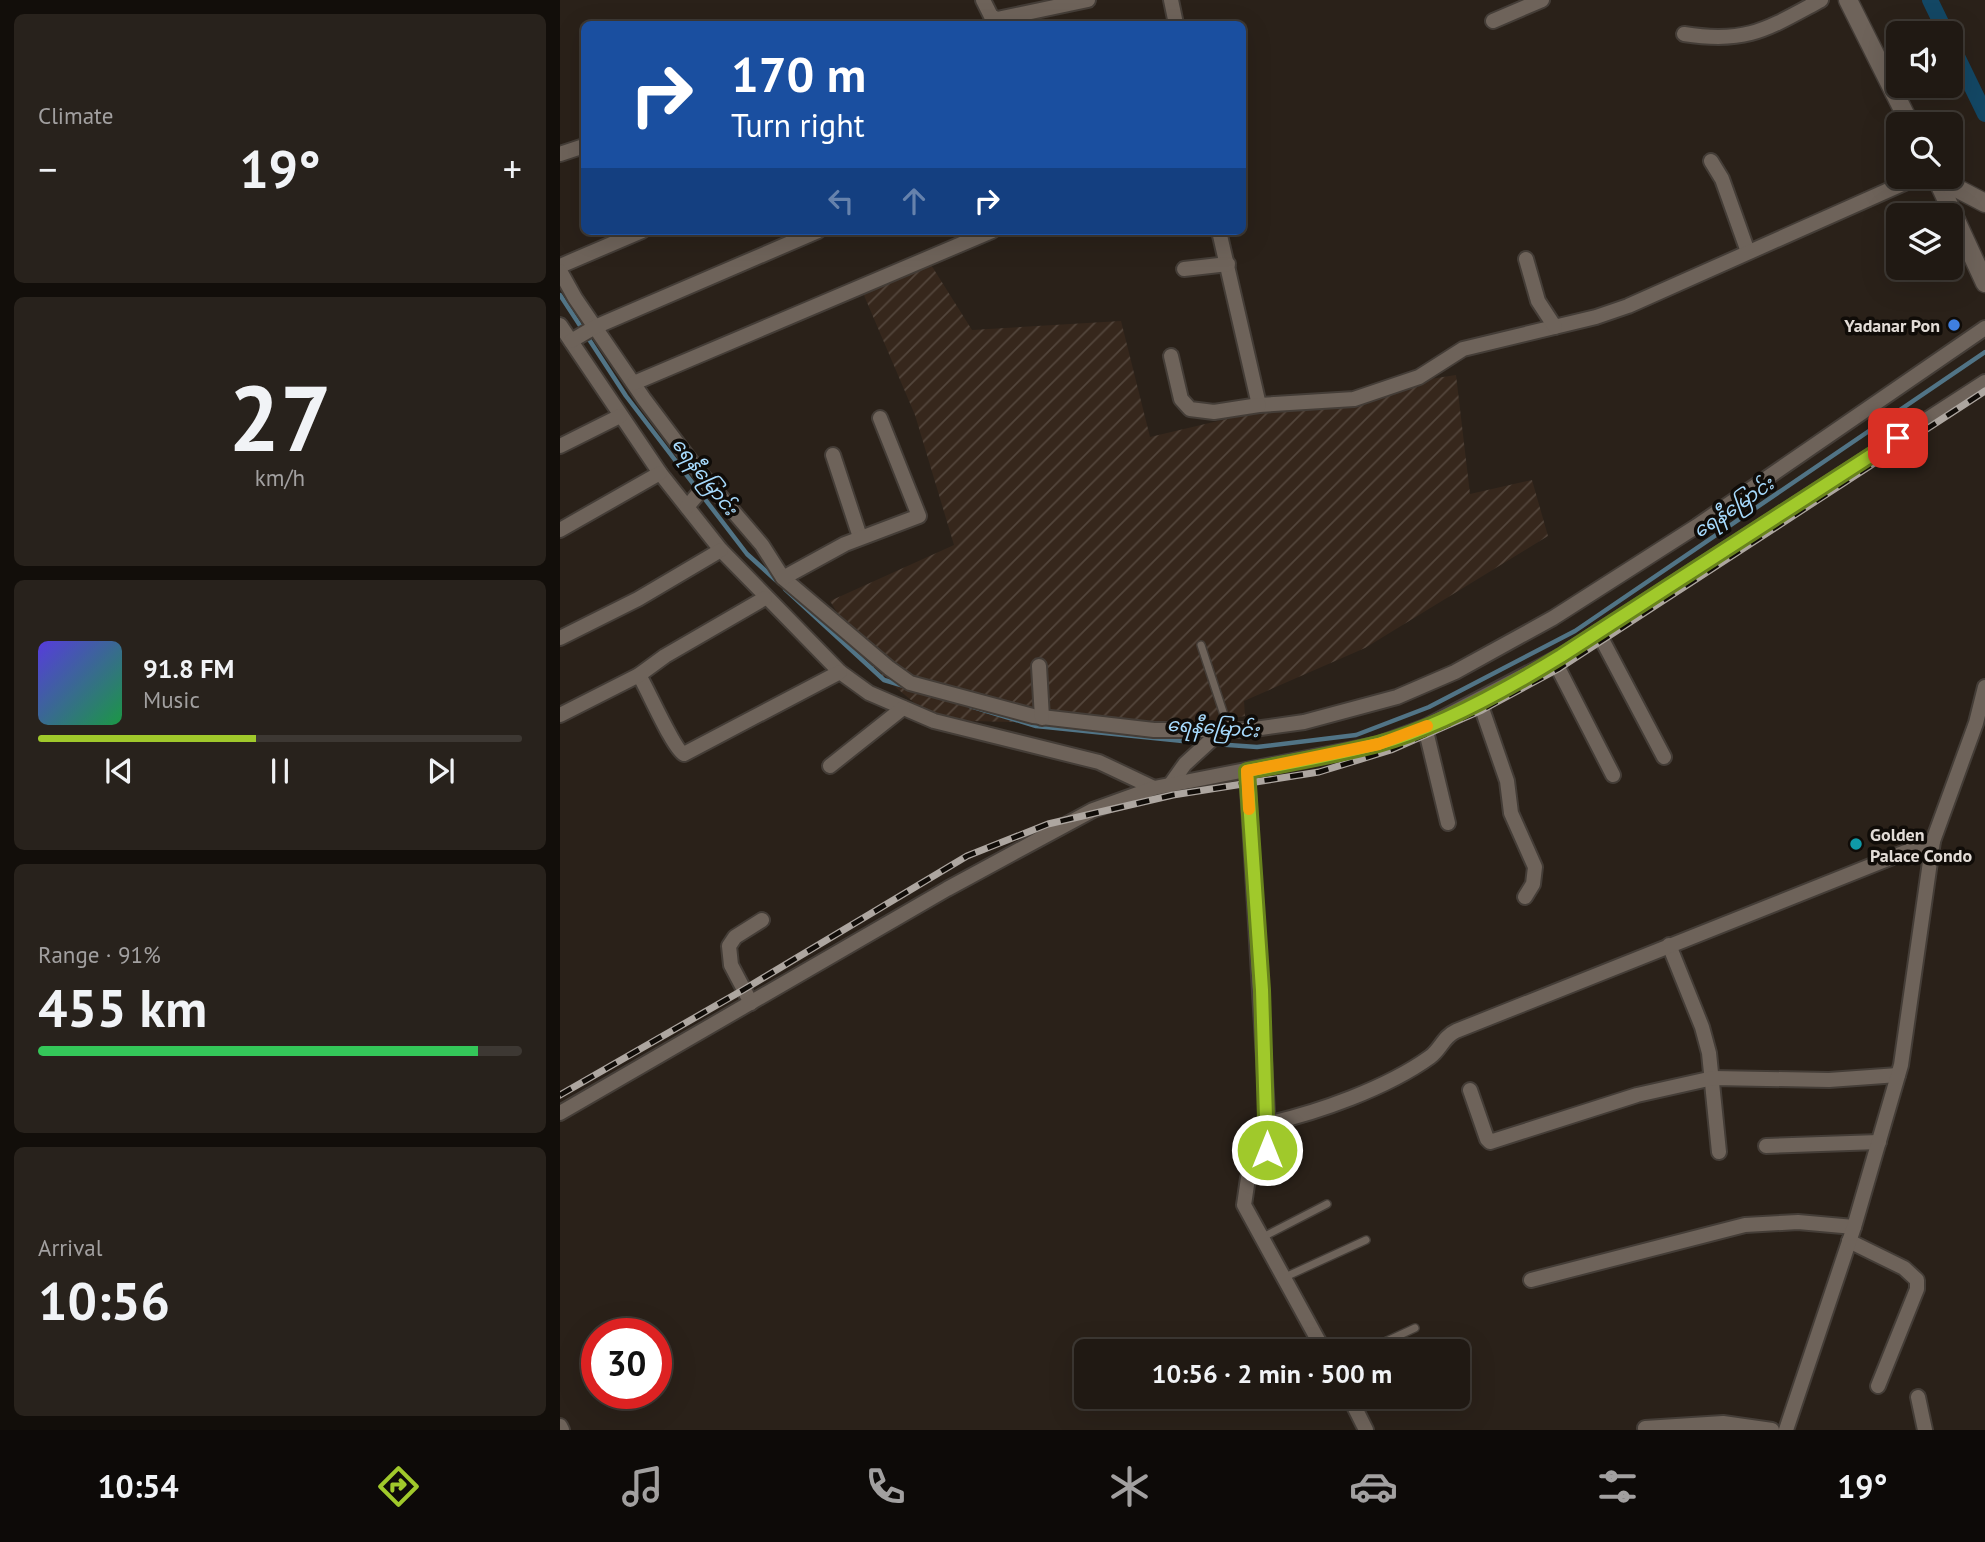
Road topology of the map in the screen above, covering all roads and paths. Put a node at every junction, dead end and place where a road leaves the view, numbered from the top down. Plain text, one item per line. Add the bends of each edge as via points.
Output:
1 (983, 0) edge
2 (1088, 0) edge
3 (1171, 0) edge
4 (1542, 0) edge
5 (1821, 0) edge
6 (1848, 0) edge
7 (1175, 21) edge
8 (1493, 22) dead end
9 (1684, 33) dead end
10 (1904, 112) edge
11 (581, 147) edge
12 (560, 154) edge
13 (1711, 161) dead end
14 (1891, 189) edge
15 (1941, 189) edge
16 (1958, 189) edge
17 (1985, 203) edge
18 (633, 235) edge
19 (809, 235) edge
20 (983, 235) edge
21 (1220, 235) edge
22 (1748, 252) junction
23 (1526, 259) dead end
24 (1228, 264) junction
25 (560, 268) edge
26 (1184, 270) dead end
27 (1985, 283) edge
28 (1555, 327) junction
29 (593, 328) junction
30 (1985, 328) edge
31 (566, 335) edge
32 (1171, 356) dead end
33 (1985, 382) edge
34 (634, 383) junction
35 (1259, 405) junction
36 (620, 416) junction
37 (880, 418) dead end
38 (560, 446) edge
39 (833, 455) dead end
40 (660, 473) junction
41 (706, 484) junction
42 (688, 505) junction
43 (560, 530) edge
44 (860, 537) junction
45 (721, 550) junction
46 (783, 578) junction
47 (765, 598) junction
48 (1598, 632) junction
49 (560, 638) edge
50 (1201, 645) dead end
51 (1554, 660) junction
52 (1039, 666) dead end
53 (840, 672) junction
54 (639, 675) junction
55 (1985, 687) edge
56 (1479, 700) junction
57 (903, 708) junction
58 (560, 715) edge
59 (1042, 718) junction
60 (1425, 727) junction
61 (1221, 734) junction
62 (1664, 757) dead end
63 (830, 766) dead end
64 (1247, 771) junction
65 (1613, 775) dead end
66 (1171, 783) junction
67 (1154, 788) junction
68 (1448, 823) dead end
69 (1933, 841) junction
70 (1525, 897) dead end
71 (762, 920) dead end
72 (1669, 945) junction
73 (751, 1003) junction
74 (1898, 1075) junction
75 (1713, 1077) junction
76 (1470, 1090) dead end
77 (560, 1113) edge
78 (1266, 1124) junction
79 (1879, 1142) junction
80 (1766, 1146) dead end
81 (1719, 1153) dead end
82 (1327, 1204) dead end
83 (1852, 1234) junction
84 (1260, 1238) junction
85 (1366, 1240) dead end
86 (1282, 1278) junction
87 (1531, 1280) dead end
88 (1415, 1328) dead end
89 (1317, 1339) edge
90 (1391, 1339) edge
91 (1878, 1386) dead end
92 (1918, 1397) dead end
93 (1356, 1409) edge
94 (1645, 1427) dead end
95 (1366, 1430) edge
96 (1772, 1430) edge
97 (1786, 1430) edge
98 (1925, 1430) edge

1 - 2 street via 996,19
3 - 7 street
4 - 8 street
5 - 9 street via 1748,36 1716,39
6 - 10 street
11 - 12 street
13 - 22 street
14 - 22 street
15 - 27 street
16 - 17 street
18 - 25 street
19 - 29 street
20 - 34 street
21 - 24 street
22 - 28 street via 1628,306
23 - 28 street via 1538,301
24 - 26 street
24 - 35 street
25 - 29 street
28 - 35 street via 1464,349 1419,377 1354,400
29 - 31 street
29 - 34 street
30 - 61 street via 1696,526 1487,655 1426,685 1365,706 1293,724
31 - 36 street
32 - 35 street via 1184,406 1198,412
33 - 48 street
34 - 41 street
36 - 38 street
36 - 40 street
37 - 44 street via 920,514
39 - 44 street
40 - 42 street
40 - 43 street
41 - 42 street
41 - 46 street via 762,545
42 - 45 street
44 - 46 street
45 - 47 street
45 - 49 street
46 - 59 street via 910,683
47 - 53 street
47 - 54 street
48 - 51 street
48 - 62 street
50 - 61 lane
51 - 56 street
51 - 65 street
52 - 59 street
53 - 54 street via 684,754 673,744
53 - 57 street via 869,694
54 - 58 street
55 - 69 street
56 - 60 street
56 - 70 street via 1507,781 1511,813 1535,867
57 - 63 street
57 - 67 street via 970,732 1098,762
59 - 61 street via 1125,729
60 - 64 street via 1379,744
60 - 68 street
61 - 66 street
64 - 66 street
64 - 78 street
66 - 67 street
67 - 73 street via 1051,830
69 - 72 street
69 - 74 street
71 - 73 street via 735,936 729,946 731,965
72 - 75 street via 1702,1027
72 - 78 street via 1456,1031 1429,1057 1381,1083
73 - 77 street
74 - 75 street via 1829,1080
74 - 79 street
75 - 76 street via 1637,1095 1490,1142
75 - 81 street
78 - 84 street via 1267,1154 1248,1178 1244,1196
79 - 80 street
79 - 83 street
82 - 84 lane
83 - 87 street via 1798,1222 1745,1225
83 - 91 street via 1917,1280
83 - 97 street
84 - 86 street
85 - 86 lane
86 - 89 street
88 - 90 lane
92 - 98 street
93 - 95 street
94 - 96 street via 1723,1423

